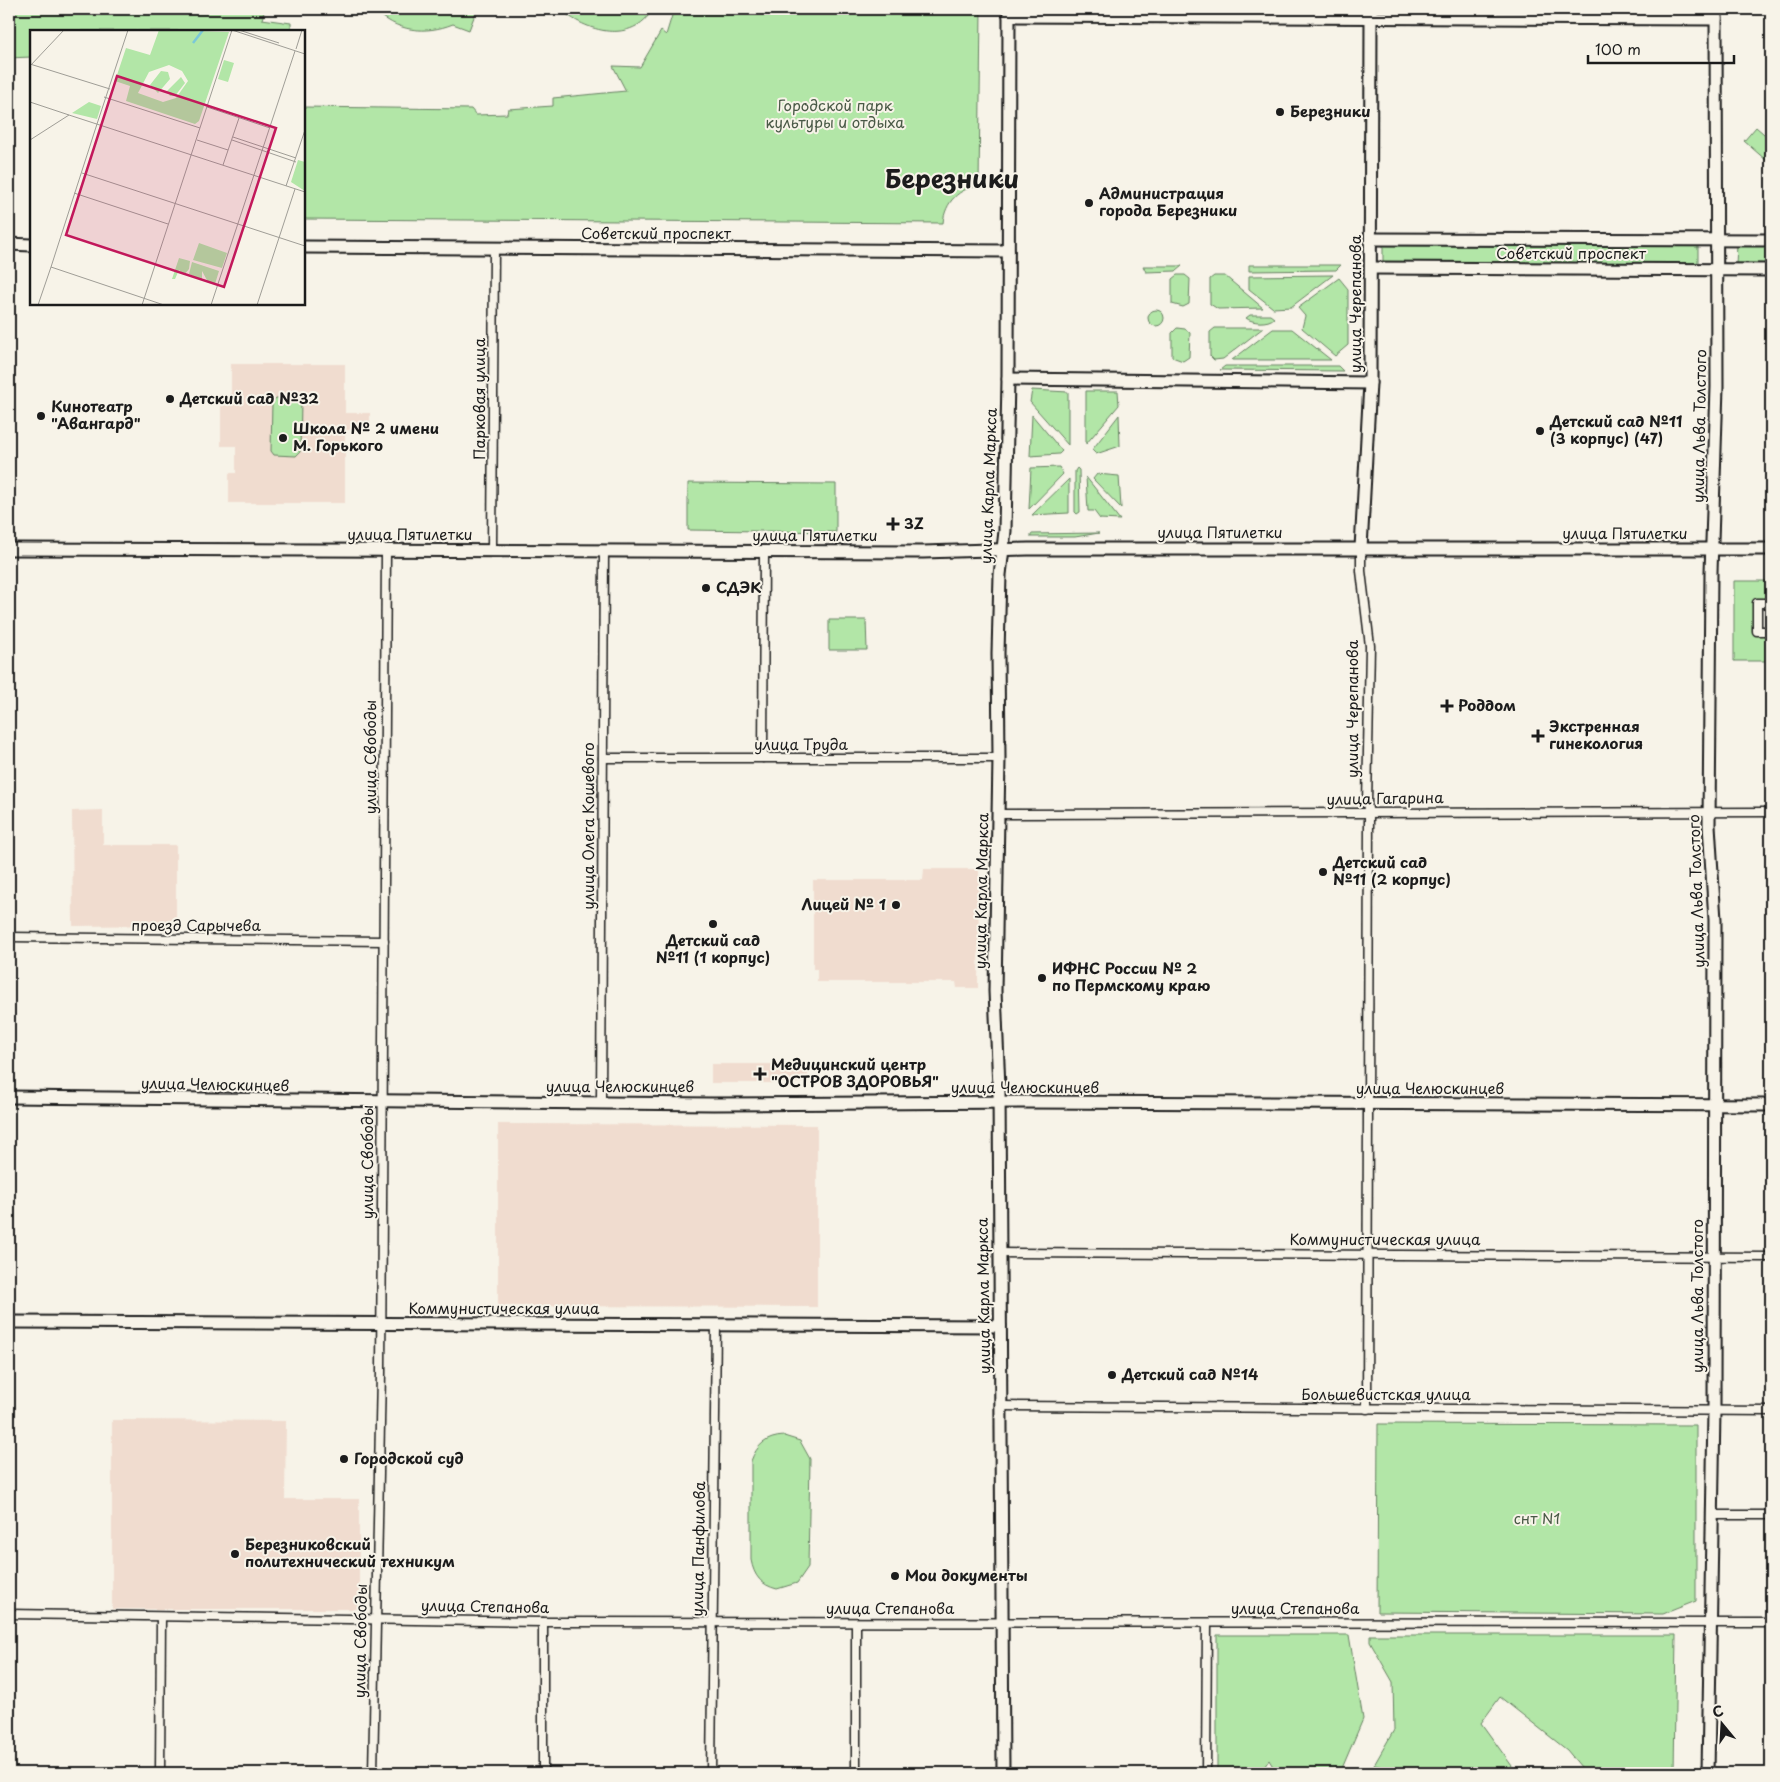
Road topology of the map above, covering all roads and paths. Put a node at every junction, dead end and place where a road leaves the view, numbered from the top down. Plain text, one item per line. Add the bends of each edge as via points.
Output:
1 (1009, 12) edge
2 (1166, 13) edge
3 (1371, 14) edge
4 (1494, 14) edge
5 (1716, 14) edge
6 (1371, 239) junction
7 (1717, 240) junction
8 (1771, 240) edge
9 (9, 244) edge
10 (30, 244) edge
11 (305, 247) edge
12 (494, 248) junction
13 (1008, 251) junction
14 (1371, 268) junction
15 (1717, 270) junction
16 (1771, 270) edge
17 (1008, 379) junction
18 (1370, 383) junction
19 (1361, 548) junction
20 (9, 549) edge
21 (1711, 549) junction
22 (1771, 549) edge
23 (386, 550) junction
24 (492, 550) junction
25 (1002, 550) junction
26 (604, 551) junction
27 (764, 551) junction
28 (1771, 603) edge
29 (1771, 631) edge
30 (603, 758) junction
31 (763, 758) junction
32 (999, 758) junction
33 (1709, 812) junction
34 (1771, 812) edge
35 (998, 814) junction
36 (1369, 814) junction
37 (9, 936) edge
38 (384, 941) junction
39 (9, 1097) edge
40 (383, 1102) junction
41 (601, 1102) junction
42 (998, 1103) junction
43 (1368, 1104) junction
44 (1714, 1105) junction
45 (1771, 1105) edge
46 (999, 1254) junction
47 (1368, 1255) junction
48 (1713, 1257) junction
49 (1771, 1257) edge
50 (9, 1322) edge
51 (381, 1324) junction
52 (716, 1325) junction
53 (1000, 1326) junction
54 (1000, 1406) junction
55 (1367, 1409) junction
56 (1714, 1411) junction
57 (1771, 1411) edge
58 (1713, 1515) junction
59 (1771, 1516) edge
60 (9, 1614) edge
61 (161, 1617) junction
62 (375, 1619) junction
63 (543, 1622) junction
64 (712, 1623) junction
65 (856, 1623) junction
66 (1003, 1623) junction
67 (1207, 1623) junction
68 (1710, 1623) junction
69 (1771, 1623) edge
70 (160, 1773) edge
71 (373, 1773) edge
72 (543, 1773) edge
73 (712, 1773) edge
74 (856, 1773) edge
75 (1003, 1773) edge
76 (1206, 1773) edge
77 (1708, 1773) edge

1 - 2 street
1 - 13 street, улица Карла Маркса
2 - 3 street
3 - 4 street
3 - 6 street, улица Черепанова
4 - 5 street
5 - 7 street, улица Льва Толстого
6 - 7 street, Советский проспект
6 - 14 street, улица Черепанова
7 - 8 street, Советский проспект
7 - 15 street, улица Льва Толстого
9 - 10 street
11 - 12 street, Советский проспект
12 - 13 street, Советский проспект
12 - 24 street, Парковая улица
13 - 17 street, улица Карла Маркса
14 - 15 street, Советский проспект
14 - 18 street, улица Черепанова
15 - 16 street, Советский проспект
15 - 21 street, улица Льва Толстого
17 - 18 street
17 - 25 street, улица Карла Маркса
18 - 19 street, улица Черепанова
19 - 21 street, улица Пятилетки
19 - 25 street, улица Пятилетки
19 - 36 street, улица Черепанова via 1370,646
20 - 23 street, улица Пятилетки
21 - 22 street, улица Пятилетки
21 - 33 street, улица Льва Толстого
23 - 24 street, улица Пятилетки
23 - 38 street, улица Свободы
24 - 26 street, улица Пятилетки
25 - 27 street, улица Пятилетки
25 - 32 street, улица Карла Маркса via 998,652
26 - 27 street, улица Пятилетки
26 - 30 street, улица Олега Кошевого
27 - 31 street
28 - 29 street via 1757,603 1757,631
30 - 31 street, улица Труда
30 - 41 street, улица Олега Кошевого
31 - 32 street, улица Труда
32 - 35 street, улица Карла Маркса
33 - 34 street, улица Гагарина
33 - 36 street, улица Гагарина
33 - 44 street, улица Льва Толстого via 1714,920
35 - 36 street, улица Гагарина
35 - 42 street, улица Карла Маркса via 995,991
36 - 43 street, улица Черепанова
37 - 38 street, проезд Сарычева
38 - 40 street, улица Свободы
39 - 40 street, улица Челюскинцев
40 - 41 street, улица Челюскинцев
40 - 51 street, улица Свободы
41 - 42 street, улица Челюскинцев
42 - 43 street, улица Челюскинцев
42 - 46 street, улица Карла Маркса
43 - 44 street, улица Челюскинцев
43 - 47 street, улица Черепанова
44 - 45 street, улица Челюскинцев
44 - 48 street, улица Льва Толстого
46 - 47 street, Коммунистическая улица
46 - 53 street, улица Карла Маркса
47 - 48 street, Коммунистическая улица
47 - 55 street, улица Черепанова
48 - 49 street, Коммунистическая улица
48 - 56 street, улица Льва Толстого
50 - 51 street, Коммунистическая улица
51 - 52 street, Коммунистическая улица
51 - 62 street, улица Свободы
52 - 53 street, Коммунистическая улица
52 - 64 street, улица Панфилова
53 - 54 street, улица Карла Маркса
54 - 55 street, Большевистская улица
54 - 66 street, улица Карла Маркса
55 - 56 street, Большевистская улица
56 - 57 street, Большевистская улица
56 - 58 street, улица Льва Толстого
58 - 59 street
58 - 68 street, улица Льва Толстого
60 - 61 street, улица Степанова
61 - 62 street, улица Степанова
61 - 70 street
62 - 63 street, улица Степанова
62 - 71 street, улица Свободы
63 - 64 street, улица Степанова
63 - 72 street
64 - 65 street, улица Степанова
64 - 73 street, улица Панфилова
65 - 66 street, улица Степанова
65 - 74 street
66 - 67 street, улица Степанова
66 - 75 street, улица Карла Маркса
67 - 68 street, улица Степанова
67 - 76 street
68 - 69 street, улица Степанова
68 - 77 street, улица Льва Толстого

